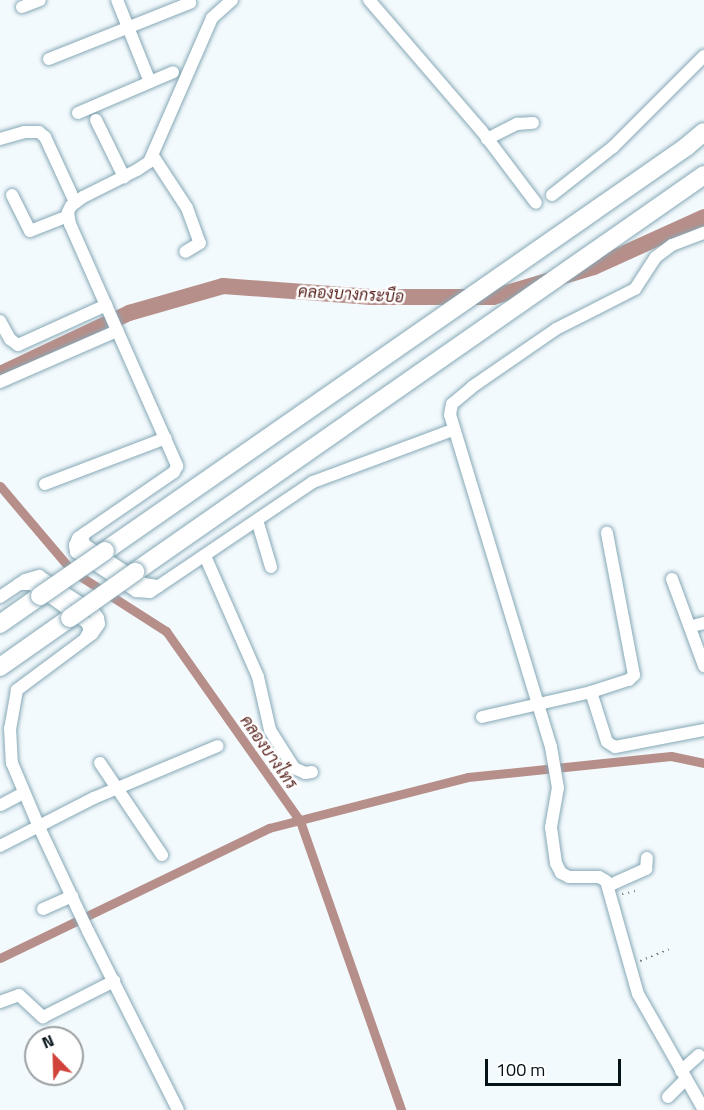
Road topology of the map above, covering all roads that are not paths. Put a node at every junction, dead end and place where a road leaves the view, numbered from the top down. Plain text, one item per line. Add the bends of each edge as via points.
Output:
1 (40, 0) edge
2 (117, 0) edge
3 (232, 0) edge
4 (369, 0) edge
5 (190, 3) dead end
6 (22, 7) dead end
7 (128, 27) junction
8 (704, 56) edge
9 (49, 58) dead end
10 (173, 72) dead end
11 (150, 82) junction
12 (78, 113) dead end
13 (96, 120) dead end
14 (532, 123) dead end
15 (704, 133) edge
16 (0, 139) edge
17 (487, 139) junction
18 (153, 156) junction
19 (704, 175) edge
20 (124, 177) junction
21 (12, 195) dead end
22 (552, 195) dead end
23 (75, 202) junction
24 (536, 203) dead end
25 (68, 216) junction
26 (704, 233) edge
27 (185, 252) dead end
28 (107, 308) junction
29 (0, 321) edge
30 (116, 328) junction
31 (13, 342) junction
32 (0, 349) edge
33 (0, 382) edge
34 (453, 430) junction
35 (166, 438) junction
36 (45, 484) dead end
37 (257, 520) junction
38 (607, 533) dead end
39 (205, 556) junction
40 (271, 567) dead end
41 (672, 579) dead end
42 (0, 597) edge
43 (678, 600) junction
44 (0, 624) edge
45 (700, 624) edge
46 (703, 657) edge
47 (0, 667) edge
48 (591, 692) junction
49 (536, 703) junction
50 (12, 710) junction
51 (482, 717) dead end
52 (0, 718) edge
53 (704, 730) edge
54 (218, 746) dead end
55 (5, 749) edge
56 (100, 763) dead end
57 (312, 772) dead end
58 (116, 789) junction
59 (24, 793) junction
60 (1, 805) edge
61 (39, 826) junction
62 (0, 846) edge
63 (162, 855) dead end
64 (647, 858) dead end
65 (610, 891) junction
66 (72, 896) junction
67 (43, 909) dead end
68 (114, 981) junction
69 (0, 1002) edge
70 (699, 1055) dead end
71 (684, 1075) junction
72 (668, 1097) dead end
73 (178, 1110) edge
74 (704, 1110) edge

1 - 6 street
2 - 7 street
3 - 18 street via 212,18
4 - 17 street
5 - 7 street
7 - 9 street
7 - 11 street
8 - 22 street via 613,147
10 - 11 street
11 - 12 street
13 - 20 street
14 - 17 street via 517,124
15 - 44 highway, bridge
16 - 23 street via 24,132 39,132 45,137
17 - 24 street
18 - 20 street via 143,167
18 - 27 street via 187,208 200,243
19 - 47 highway, bridge
20 - 23 street
21 - 25 street via 30,231
23 - 25 street
25 - 28 street
26 - 34 street via 672,245 656,257 635,289 556,329 460,396 452,404
28 - 30 street
28 - 31 street via 18,345
29 - 31 street
30 - 33 street
30 - 35 street
31 - 32 street
34 - 37 street via 313,482
34 - 49 street
35 - 36 street
35 - 39 street via 177,463 174,472 85,533 82,541 153,587 163,585
37 - 39 street
37 - 40 street
38 - 48 street via 635,669 629,680
39 - 57 street via 258,677 270,729 294,768
41 - 43 street
42 - 50 street via 18,584 32,584 87,623 90,630 85,639 21,686
43 - 45 street via 687,602
43 - 46 street
45 - 46 street
48 - 49 street
48 - 53 street via 607,742 615,747
49 - 51 street
49 - 65 street via 551,747 558,788 551,827 556,863 561,873 569,877 599,877
50 - 52 street
50 - 55 street
54 - 58 street
55 - 59 street
56 - 58 street
58 - 61 street
58 - 63 street
59 - 60 street
59 - 61 street
61 - 62 street
61 - 66 street
64 - 65 street via 646,869
65 - 71 street via 638,994
66 - 67 street
66 - 68 street
68 - 69 street via 44,1017 19,995
68 - 73 street
70 - 71 street
71 - 72 street
71 - 74 street

